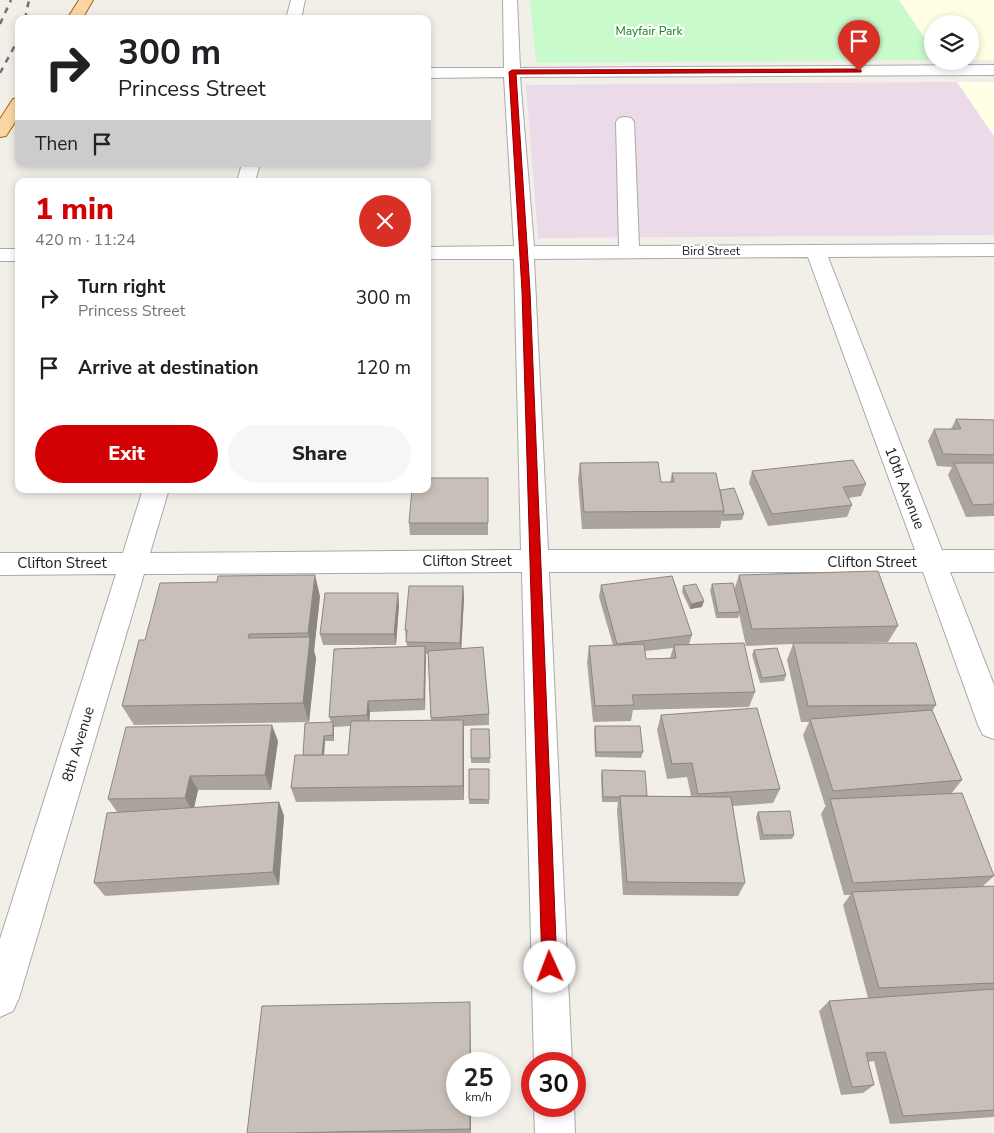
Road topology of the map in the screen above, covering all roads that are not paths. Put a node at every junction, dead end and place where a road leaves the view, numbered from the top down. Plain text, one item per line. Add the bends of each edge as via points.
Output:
1 (86, 0) edge
2 (298, 0) edge
3 (510, 0) edge
4 (77, 15) edge
5 (293, 15) edge
6 (994, 70) edge
7 (431, 72) edge
8 (512, 72) junction
9 (15, 109) edge
10 (625, 122) dead end
11 (0, 132) edge
12 (994, 250) edge
13 (816, 251) junction
14 (524, 252) junction
15 (629, 252) junction
16 (431, 253) edge
17 (0, 255) edge
18 (15, 255) edge
19 (155, 493) edge
20 (537, 561) junction
21 (994, 561) edge
22 (933, 562) junction
23 (134, 563) junction
24 (0, 564) edge
25 (994, 725) edge
26 (0, 998) edge
27 (553, 1052) edge
28 (554, 1117) edge
29 (555, 1133) edge

1 - 4 main road
2 - 5 street
3 - 8 street
6 - 8 street
7 - 8 street
8 - 14 street
9 - 11 main road
10 - 15 street
12 - 13 street, Bird Street
13 - 15 street, Bird Street
13 - 22 street, 10th Avenue
14 - 15 street, Bird Street
14 - 16 street, Bird Street
14 - 20 street
17 - 18 street
19 - 23 street, 8th Avenue
20 - 22 street, Clifton Street
20 - 23 street, Clifton Street
20 - 27 street
21 - 22 street, Clifton Street
22 - 25 street, 10th Avenue
23 - 24 street, Clifton Street
23 - 26 street, 8th Avenue
28 - 29 street

